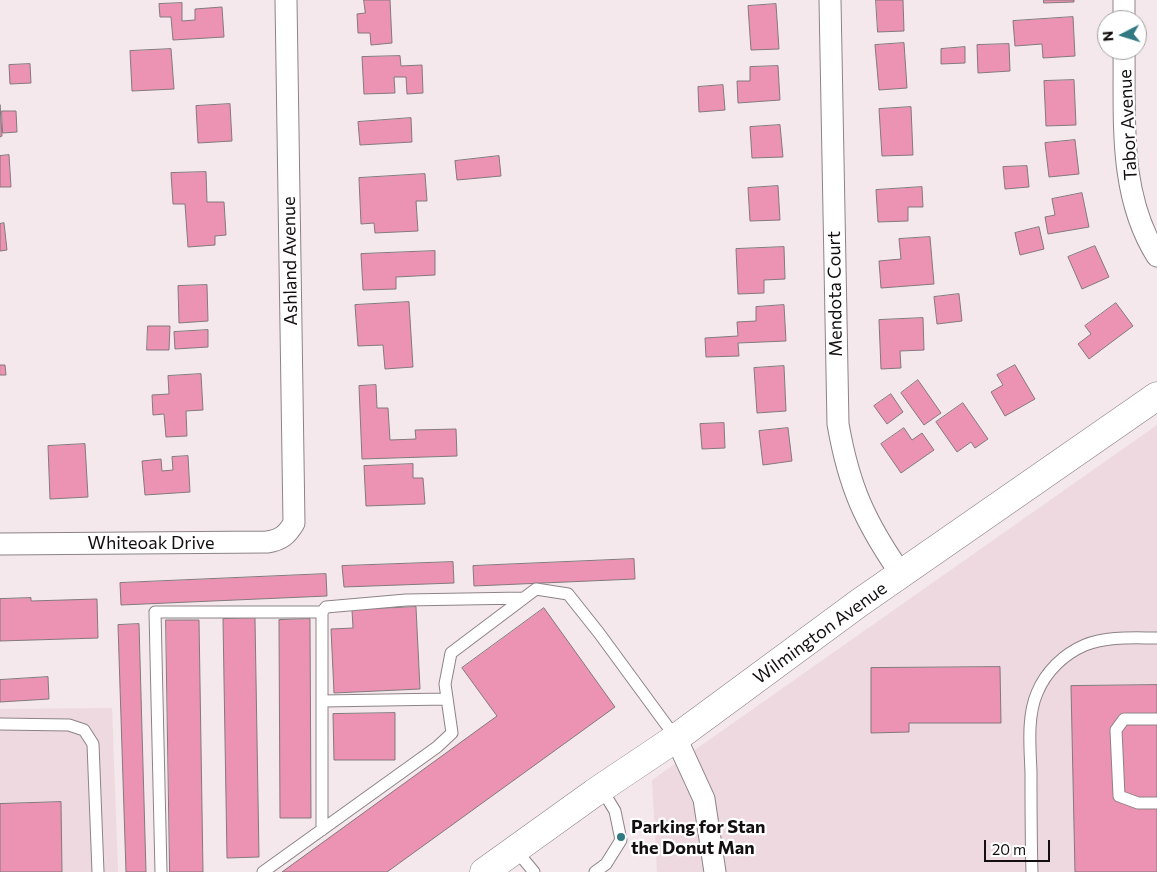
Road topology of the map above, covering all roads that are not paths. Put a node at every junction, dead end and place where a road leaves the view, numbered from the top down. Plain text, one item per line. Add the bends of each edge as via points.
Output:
1 (286, 0) edge
2 (830, 0) edge
3 (1124, 60) edge
4 (1157, 256) edge
5 (1157, 396) edge
6 (294, 523) joint
7 (0, 544) edge
8 (901, 574) junction
9 (523, 598) junction
10 (322, 612) junction
11 (1157, 638) edge
12 (447, 699) junction
13 (322, 701) junction
14 (1157, 719) edge
15 (0, 724) edge
16 (676, 738) junction
17 (601, 788) junction
18 (1157, 803) edge
19 (322, 830) junction
20 (515, 850) junction
21 (98, 872) edge
22 (161, 872) edge
23 (263, 872) edge
24 (484, 872) edge
25 (534, 872) edge
26 (595, 872) edge
27 (715, 872) edge
28 (1032, 872) edge

1 - 6 street, Ashland Avenue
2 - 8 street, Mendota Court via 838,424 851,483 864,514
3 - 4 street, Tabor Avenue via 1130,188
5 - 8 main road, Wilmington Avenue
6 - 7 street, Whiteoak Drive via 280,540 267,542
8 - 16 main road, Wilmington Avenue
9 - 10 lane via 406,600 326,607
9 - 12 lane via 450,653 445,684
9 - 16 lane via 536,589 568,594
10 - 13 lane
10 - 22 lane via 155,612
11 - 28 lane via 1104,640 1086,645 1068,654 1049,672 1037,694 1030,754
12 - 13 lane
12 - 19 lane via 452,733
13 - 19 lane
14 - 18 lane via 1124,719 1116,730 1118,796 1138,803
15 - 21 lane via 69,725 84,730 93,744
16 - 17 main road, Wilmington Avenue
16 - 27 street via 704,799
17 - 20 main road, Wilmington Avenue
17 - 26 lane via 615,810 621,840 606,864
19 - 23 lane
20 - 24 main road, Wilmington Avenue
20 - 25 lane

